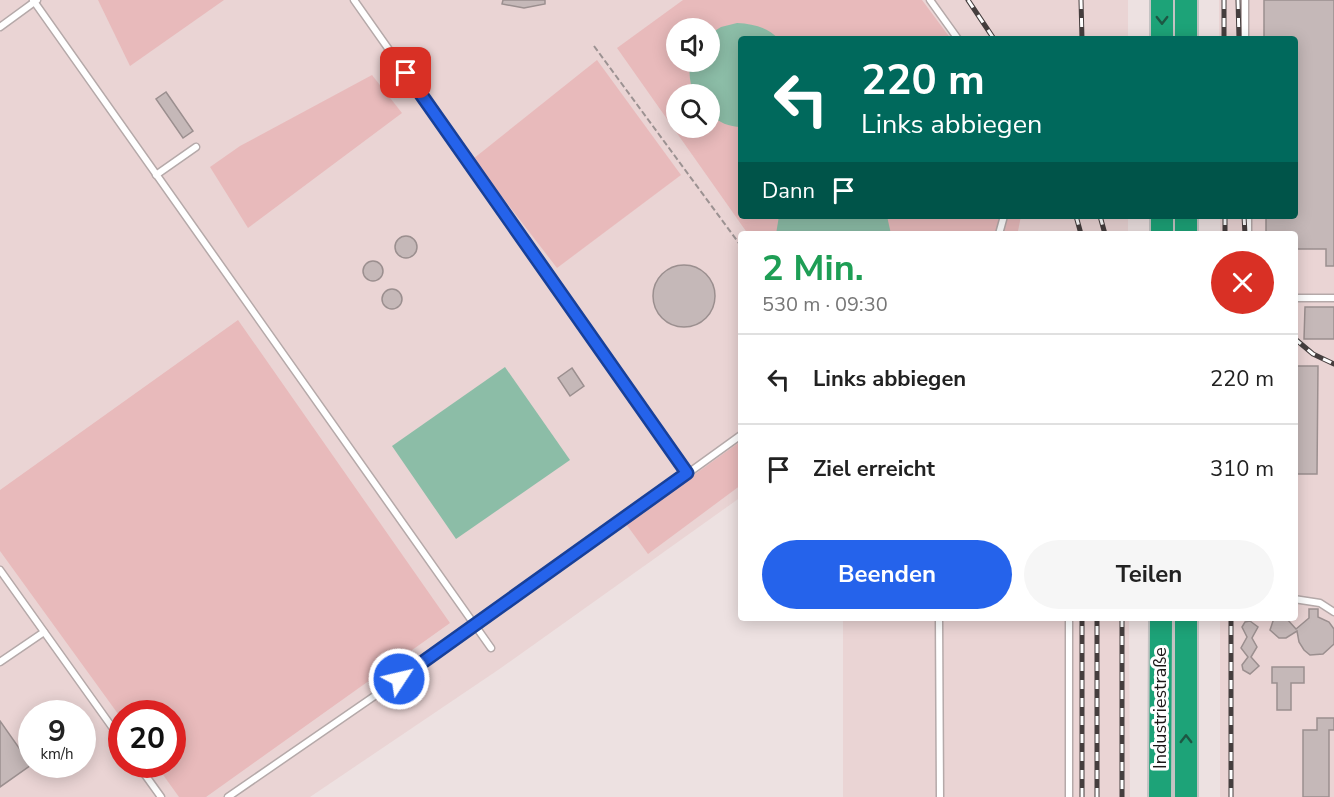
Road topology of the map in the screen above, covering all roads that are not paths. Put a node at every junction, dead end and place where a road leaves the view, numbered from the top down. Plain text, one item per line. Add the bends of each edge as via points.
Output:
1 (354, 0) edge
2 (930, 0) edge
3 (1162, 0) edge
4 (1186, 0) edge
5 (1245, 0) edge
6 (35, 1) edge
7 (0, 27) edge
8 (956, 36) edge
9 (1162, 36) edge
10 (1186, 36) edge
11 (1245, 36) edge
12 (196, 147) dead end
13 (156, 175) junction
14 (1298, 298) edge
15 (1334, 298) edge
16 (738, 437) edge
17 (687, 473) junction
18 (0, 570) edge
19 (1298, 600) edge
20 (1334, 612) edge
21 (939, 621) edge
22 (1069, 621) edge
23 (1161, 621) edge
24 (1186, 621) edge
25 (476, 626) junction
26 (44, 632) junction
27 (491, 648) dead end
28 (0, 662) edge
29 (108, 721) edge
30 (147, 778) edge
31 (161, 797) edge
32 (228, 797) edge
33 (940, 797) edge
34 (1069, 797) edge
35 (1160, 797) edge
36 (1186, 797) edge

1 - 17 lane
2 - 8 lane
3 -> 9 highway
4 - 10 highway
5 - 11 lane
6 - 7 lane
6 - 13 lane
12 - 13 lane
13 - 25 lane
14 - 15 lane
16 - 17 lane
17 - 25 lane
18 - 26 lane
19 - 20 lane via 1320,603
21 - 33 lane
22 - 34 lane
23 - 35 highway, Industriestraße
36 -> 24 highway, Industriestraße
25 - 27 lane
25 - 32 lane
26 - 28 lane
26 - 29 lane
30 - 31 lane

